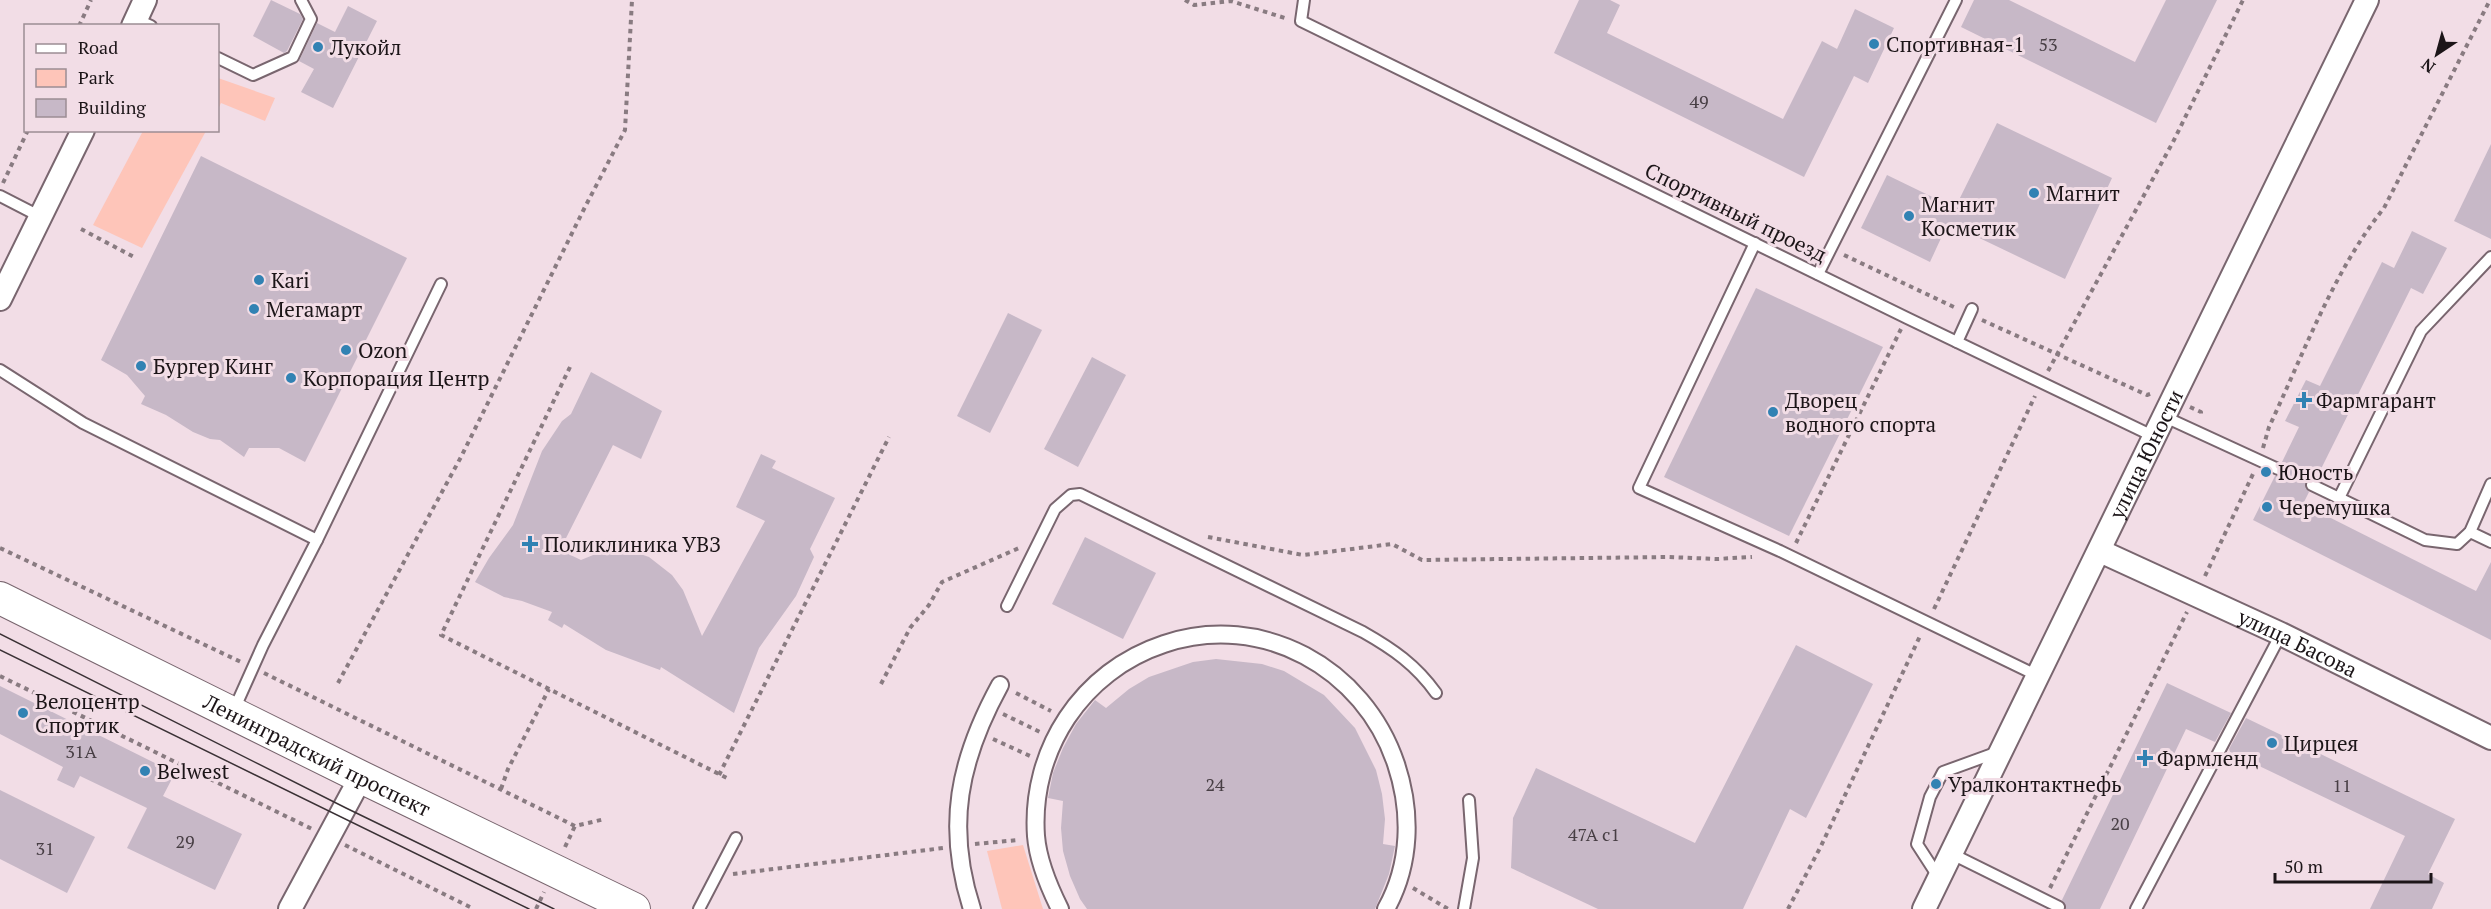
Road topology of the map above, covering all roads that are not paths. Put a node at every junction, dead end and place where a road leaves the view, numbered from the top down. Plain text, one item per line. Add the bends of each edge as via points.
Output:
1 (301, 0) edge
2 (1304, 0) edge
3 (1956, 0) edge
4 (2367, 0) edge
5 (219, 58) edge
6 (82, 132) edge
7 (0, 196) edge
8 (41, 217) junction
9 (1755, 243) junction
10 (2491, 257) edge
11 (1818, 274) junction
12 (441, 284) dead end
13 (0, 299) edge
14 (1971, 312) road end
15 (1957, 342) junction
16 (0, 370) edge
17 (2164, 417) junction
18 (2278, 469) dead end
19 (2491, 484) edge
20 (2313, 485) dead end
21 (2339, 498) junction
22 (2470, 532) junction
23 (317, 540) junction
24 (2491, 542) edge
25 (2100, 551) junction
26 (0, 598) edge
27 (1007, 606) dead end
28 (2281, 634) junction
29 (2038, 676) junction
30 (1000, 686) dead end
31 (1436, 693) dead end
32 (233, 712) junction
33 (2491, 738) edge
34 (2001, 750) junction
35 (361, 777) junction
36 (1469, 800) dead end
37 (736, 838) dead end
38 (1950, 853) junction
39 (1939, 878) junction
40 (2059, 908) dead end
41 (290, 909) edge
42 (634, 909) edge
43 (699, 909) edge
44 (972, 909) edge
45 (1060, 909) edge
46 (1386, 909) edge
47 (1464, 909) edge
48 (1924, 909) edge
49 (2136, 909) edge

1 - 5 lane via 311,19 293,57 253,75
2 - 9 lane, Спортивный проезд via 1301,21
3 - 11 lane
4 - 17 street, улица Юности
6 - 8 street
7 - 8 lane
8 - 13 street
9 - 11 lane, Спортивный проезд
9 - 29 lane via 1639,488 1780,551
10 - 21 lane via 2421,331
11 - 15 lane, Спортивный проезд
12 - 23 lane
14 - 15 lane
15 - 17 lane, Спортивный проезд via 2041,383
16 - 23 lane via 82,423
17 - 18 lane, Спортивный проезд
17 - 25 street, улица Юности
19 - 22 lane
20 - 21 lane
21 - 22 lane via 2425,540 2457,544
22 - 24 lane
23 - 32 lane
25 - 28 street, улица Басова
25 - 29 street, улица Юности
26 - 32 main road, Ленинградский проспект
27 - 31 lane via 1056,509 1071,495 1080,494 1371,636 1412,664
28 - 33 street, улица Басова
28 - 49 lane
29 - 34 street, улица Юности
30 - 44 street via 968,754 958,812 959,846
32 - 35 main road, Ленинградский проспект
34 - 38 street, улица Юности
34 - 39 lane via 1943,772 1929,797 1917,844
35 - 41 street
35 - 42 main road, Ленинградский проспект
36 - 47 lane via 1473,858
37 - 43 lane
38 - 39 street, улица Юности
38 - 40 lane
39 - 48 street, улица Юности
45 - 46 street via 1046,877 1036,838 1038,784 1053,740 1079,700 1109,672 1165,643 1202,636 1240,636 1278,644 1312,658 1357,695 1374,718 1395,761 1408,812 1404,860

